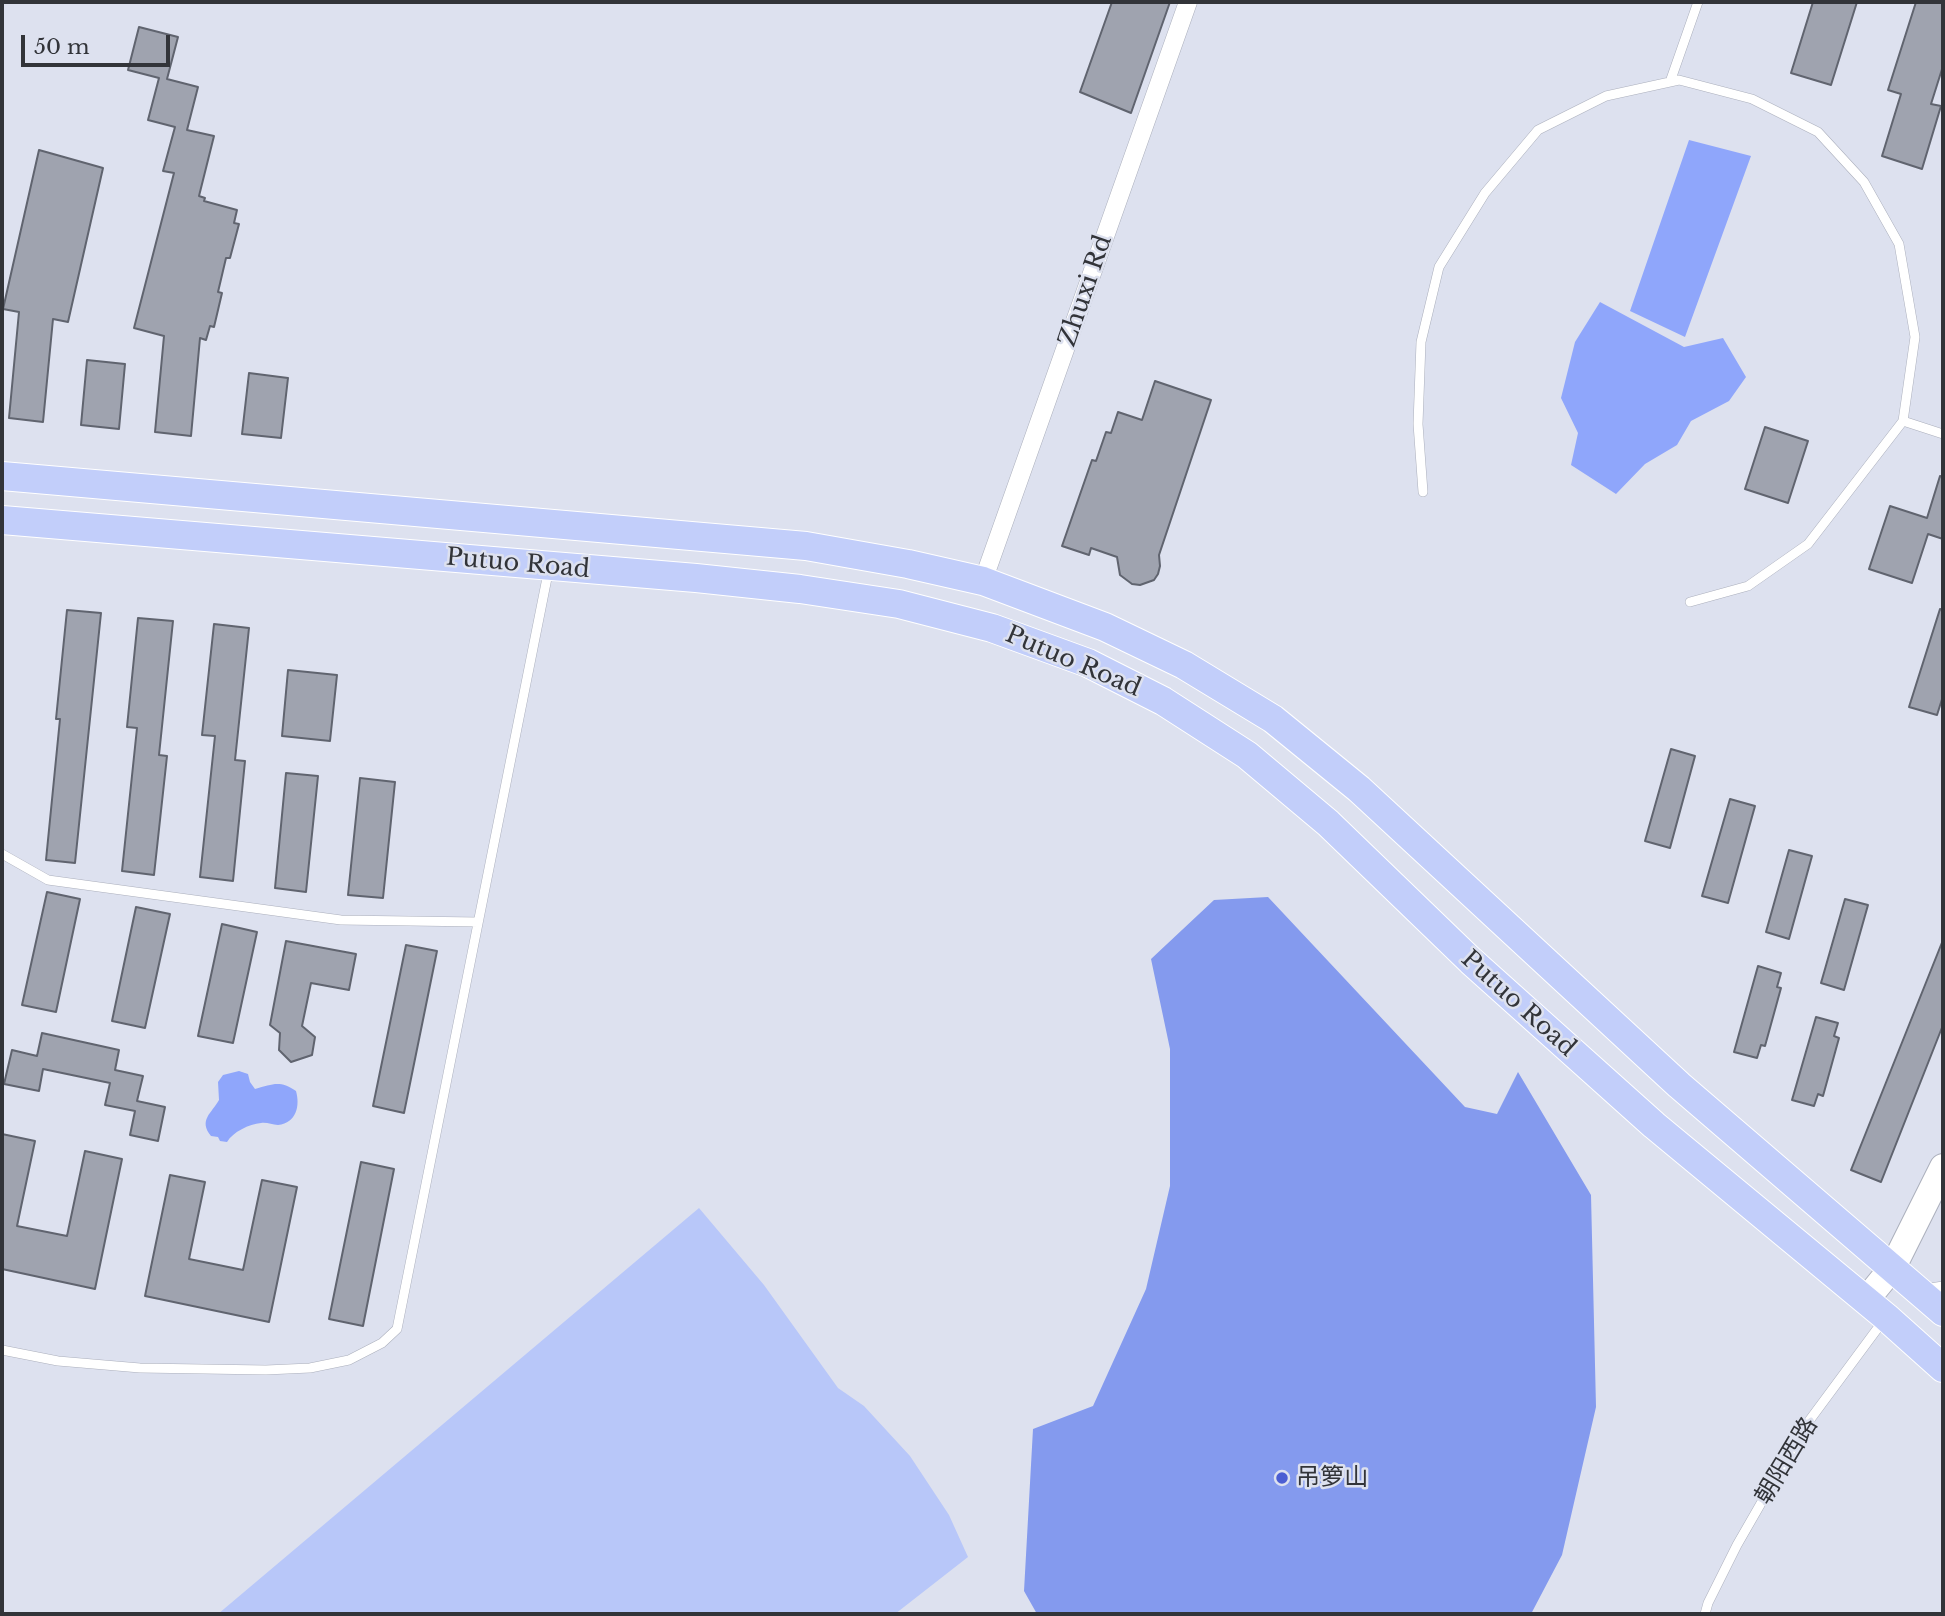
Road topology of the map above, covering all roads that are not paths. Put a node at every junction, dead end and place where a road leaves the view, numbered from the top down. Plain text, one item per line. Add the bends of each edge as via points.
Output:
1 (1188, 2) edge
2 (1698, 2) edge
3 (1670, 82) junction
4 (1903, 421) junction
5 (1943, 434) edge
6 (2, 476) edge
7 (1423, 492) dead end
8 (2, 520) edge
9 (550, 566) junction
10 (983, 581) junction
11 (1690, 602) dead end
12 (2, 854) edge
13 (478, 922) junction
14 (1943, 1167) edge
15 (1893, 1267) junction
16 (1931, 1288) edge
17 (1876, 1309) junction
18 (1943, 1312) edge
19 (2, 1350) edge
20 (1943, 1368) edge
21 (1705, 1614) edge

1 - 10 street, Zhuxi Rd
2 - 3 lane
3 - 4 lane via 1679,80 1752,99 1785,115 1818,132 1864,181 1899,244 1915,337
3 - 7 lane via 1606,96 1538,130 1485,193 1439,267 1421,342 1418,424
4 - 5 lane
4 - 11 lane via 1808,544 1748,586
6 - 10 main road, Putuo Road via 806,546
8 - 9 main road, Putuo Road
9 - 13 lane
9 - 17 main road, Putuo Road via 899,604 992,628 1088,663 1163,701 1247,755 1328,823 1551,1034
10 - 15 main road, Putuo Road via 1139,643 1273,719 1359,789 1679,1085
12 - 13 lane via 48,880 61,882 341,920
13 - 19 lane via 397,1329 382,1343 349,1360 266,1370 58,1362
14 - 15 street
15 - 16 main road, Putuo Road
15 - 17 street
16 - 18 main road, Putuo Road
17 - 20 main road, Putuo Road
17 - 21 lane, 朝阳西路 via 1737,1545

